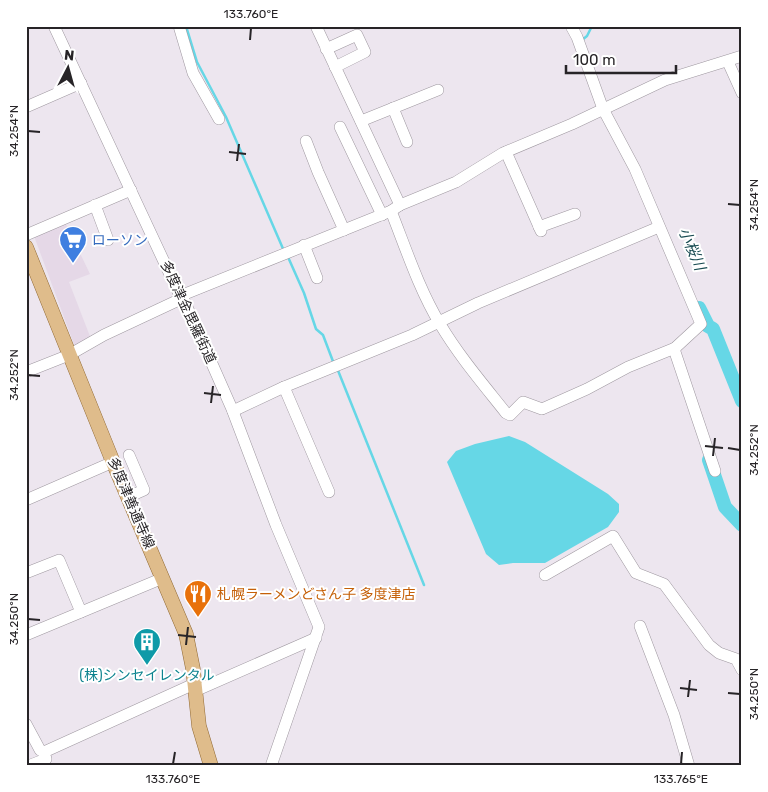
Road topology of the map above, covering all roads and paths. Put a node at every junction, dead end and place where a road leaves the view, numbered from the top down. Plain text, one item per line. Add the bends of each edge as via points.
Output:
1 (54, 26) edge
2 (179, 26) edge
3 (316, 26) edge
4 (571, 26) edge
5 (326, 49) junction
6 (742, 56) edge
7 (728, 62) junction
8 (334, 67) junction
9 (81, 83) junction
10 (438, 90) dead end
11 (742, 93) edge
12 (26, 107) edge
13 (393, 108) junction
14 (603, 109) junction
15 (219, 119) dead end
16 (361, 121) junction
17 (340, 127) dead end
18 (306, 141) dead end
19 (407, 142) dead end
20 (506, 152) junction
21 (131, 190) junction
22 (95, 205) junction
23 (391, 210) junction
24 (575, 214) dead end
25 (659, 227) junction
26 (344, 230) junction
27 (26, 235) edge
28 (108, 240) dead end
29 (304, 246) junction
30 (26, 248) edge
31 (317, 278) dead end
32 (182, 297) junction
33 (439, 322) junction
34 (676, 353) junction
35 (68, 355) junction
36 (26, 372) edge
37 (284, 387) junction
38 (233, 411) junction
39 (129, 455) dead end
40 (113, 462) junction
41 (715, 471) dead end
42 (329, 492) dead end
43 (128, 497) junction
44 (26, 500) edge
45 (26, 573) edge
46 (545, 574) dead end
47 (163, 578) junction
48 (81, 612) junction
49 (640, 626) dead end
50 (26, 635) edge
51 (316, 638) junction
52 (742, 670) edge
53 (195, 688) junction
54 (26, 724) edge
55 (44, 752) junction
56 (28, 766) edge
57 (211, 766) edge
58 (271, 766) edge
59 (689, 766) edge

1 - 9 street, 多度津金毘羅街道
2 - 15 street via 193,73
3 - 5 street
4 - 14 street
5 - 8 street
5 - 8 street via 357,35 365,52
6 - 7 street
7 - 11 street
7 - 14 street via 665,80
8 - 16 street
9 - 12 street
9 - 21 street, 多度津金毘羅街道
10 - 13 street
13 - 16 street
13 - 19 street
14 - 20 street
14 - 25 street via 635,169
16 - 23 street
17 - 23 street via 344,144 361,180
18 - 26 street
20 - 23 street via 456,182
20 - 24 street via 540,229
21 - 22 street
21 - 32 street, 多度津金毘羅街道
22 - 27 street
22 - 28 street
23 - 26 street
23 - 33 street
25 - 33 street
25 - 34 street via 700,324
26 - 29 street
29 - 31 street
29 - 32 street
30 - 35 main road, 多度津善通寺線
32 - 35 street
32 - 38 street, 多度津金毘羅街道
33 - 34 street via 463,360 510,415 522,402 542,409 628,367
33 - 37 street
34 - 41 street
35 - 36 street
35 - 40 main road, 多度津善通寺線
37 - 38 street
37 - 42 street
38 - 51 street, 多度津金毘羅街道 via 276,526 319,627
39 - 43 street via 144,490
40 - 43 main road, 多度津善通寺線
40 - 44 street
43 - 47 main road, 多度津善通寺線
45 - 48 street via 59,560
46 - 52 street via 613,536 636,573 664,584 709,645 718,653 736,659
47 - 48 street
47 - 53 main road, 多度津善通寺線 via 186,634
48 - 50 street
49 - 59 street via 674,715
51 - 53 street
51 - 58 street
53 - 55 street
53 - 57 main road, 多度津善通寺線 via 199,726
54 - 55 street
55 - 56 street via 46,759

